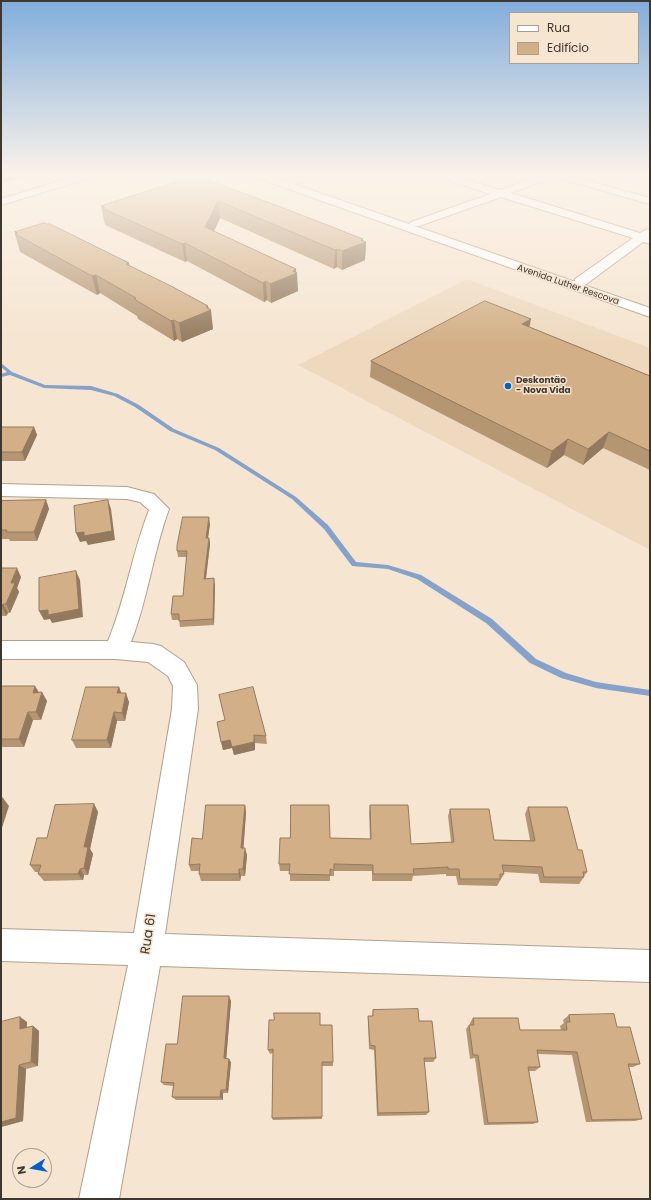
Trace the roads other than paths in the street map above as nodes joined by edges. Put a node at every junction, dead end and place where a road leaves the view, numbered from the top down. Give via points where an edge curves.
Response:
1 (419, 232) edge
2 (438, 232) edge
3 (633, 232) edge
4 (647, 236) edge
5 (580, 282) junction
6 (650, 306) edge
7 (650, 313) edge
8 (1, 490) edge
9 (1, 650) edge
10 (116, 650) junction
11 (1, 945) edge
12 (147, 949) junction
13 (650, 966) edge
14 (99, 1199) edge

1 - 7 street, Avenida Luther Rescova
2 - 5 street, Avenida Luther Rescova
3 - 4 street
4 - 5 street
5 - 6 street, Avenida Luther Rescova
8 - 10 street via 127,493 147,498 159,509 149,535 126,625
9 - 10 street
10 - 12 street, Rua 61 via 153,653 176,669 184,685 185,709
11 - 12 street
12 - 13 street
12 - 14 street, Rua 61

